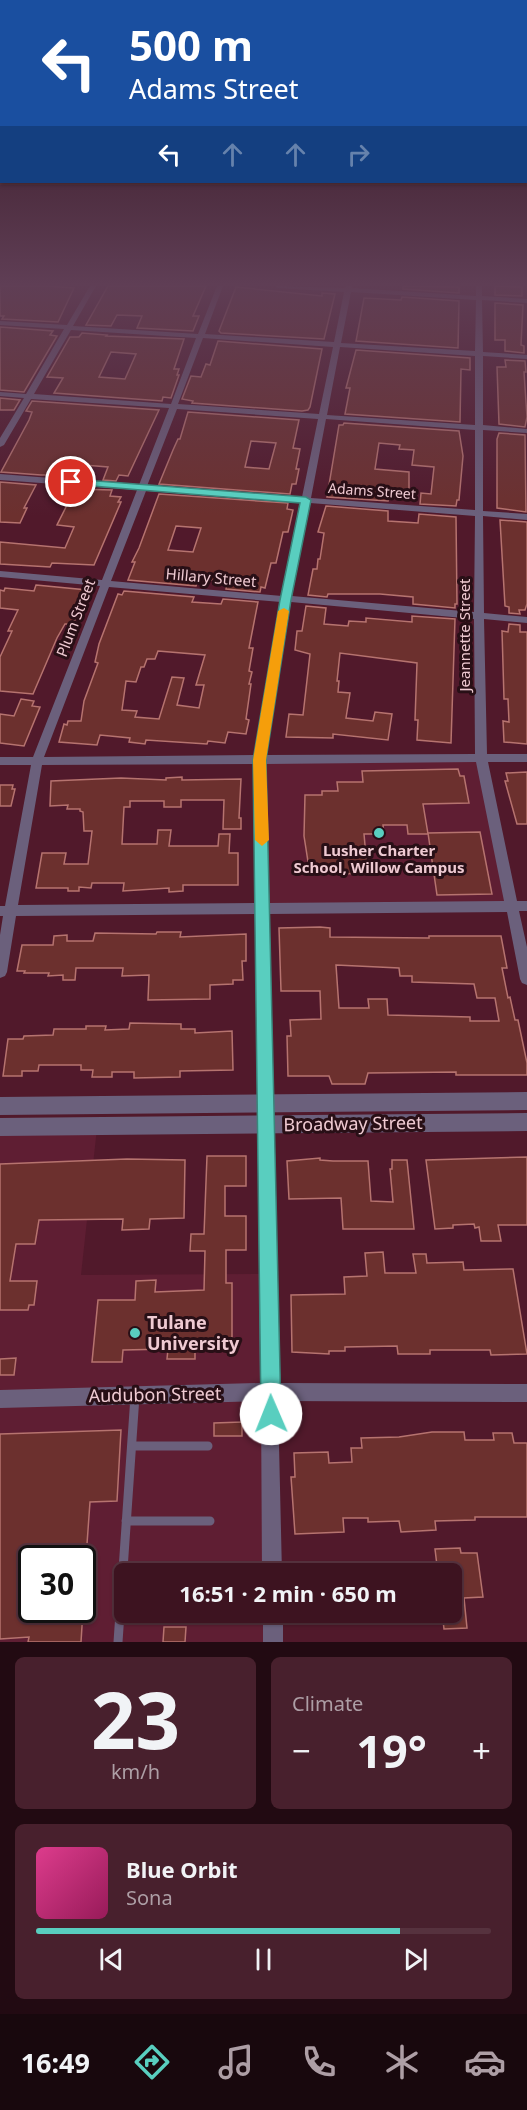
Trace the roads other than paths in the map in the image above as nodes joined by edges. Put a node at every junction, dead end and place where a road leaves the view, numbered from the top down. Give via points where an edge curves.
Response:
1 (48, 363) edge
2 (191, 363) edge
3 (334, 363) edge
4 (479, 363) edge
5 (0, 394) edge
6 (29, 396) junction
7 (174, 406) junction
8 (323, 416) junction
9 (479, 428) junction
10 (527, 431) edge
11 (0, 445) edge
12 (0, 477) edge
13 (142, 488) junction
14 (306, 500) junction
15 (479, 513) junction
16 (527, 517) edge
17 (0, 574) edge
18 (105, 583) junction
19 (286, 600) junction
20 (479, 616) junction
21 (527, 620) edge
22 (481, 758) junction
23 (527, 758) edge
24 (260, 760) junction
25 (0, 761) edge
26 (37, 761) junction
27 (513, 906) junction
28 (527, 906) edge
29 (263, 907) junction
30 (5, 911) edge
31 (0, 972) edge
32 (527, 979) edge
33 (527, 1101) edge
34 (264, 1104) junction
35 (0, 1106) edge
36 (527, 1122) edge
37 (264, 1125) junction
38 (0, 1127) edge
39 (271, 1392) junction
40 (527, 1393) edge
41 (135, 1395) junction
42 (0, 1399) edge
43 (132, 1446) junction
44 (208, 1446) dead end
45 (126, 1521) junction
46 (210, 1521) dead end
47 (272, 1563) edge
48 (273, 1623) edge
49 (117, 1642) edge
50 (273, 1642) edge

1 - 6 street
2 - 7 street, Plum Street
3 - 8 street
4 - 9 street, Jeannette Street
5 - 6 street
6 - 7 street
6 - 11 street
7 - 8 street
7 - 13 street, Plum Street
8 - 9 street
8 - 14 street
9 - 10 street
9 - 15 street, Jeannette Street
12 - 13 street, Adams Street
13 - 14 street, Adams Street
13 - 18 street, Plum Street
14 - 15 street, Adams Street
14 - 19 street
15 - 16 street, Adams Street
15 - 20 street, Jeannette Street
17 - 18 street, Hillary Street
18 - 19 street, Hillary Street
18 - 26 street, Plum Street
19 - 20 street, Hillary Street
19 - 24 street
20 - 21 street, Hillary Street
20 - 22 street, Jeannette Street
22 - 23 street
22 - 24 street
22 - 27 street, Jeannette Street
24 - 26 street
24 - 29 street
25 - 26 street
26 - 30 street, Plum Street
27 - 28 street
27 - 29 street
27 - 32 street, Jeannette Street
29 - 30 street
29 - 34 street
30 - 31 street, Plum Street
33 - 34 street, Broadway Street
34 - 35 street, Broadway Street
34 - 37 street
36 - 37 street, Broadway Street
37 - 38 street, Broadway Street
37 - 39 street
39 - 40 street, Audubon Street
39 - 41 street, Audubon Street
39 - 47 street
41 - 42 street, Audubon Street
41 - 43 lane
43 - 44 lane
43 - 45 lane
45 - 46 lane
45 - 49 lane
48 - 50 street

